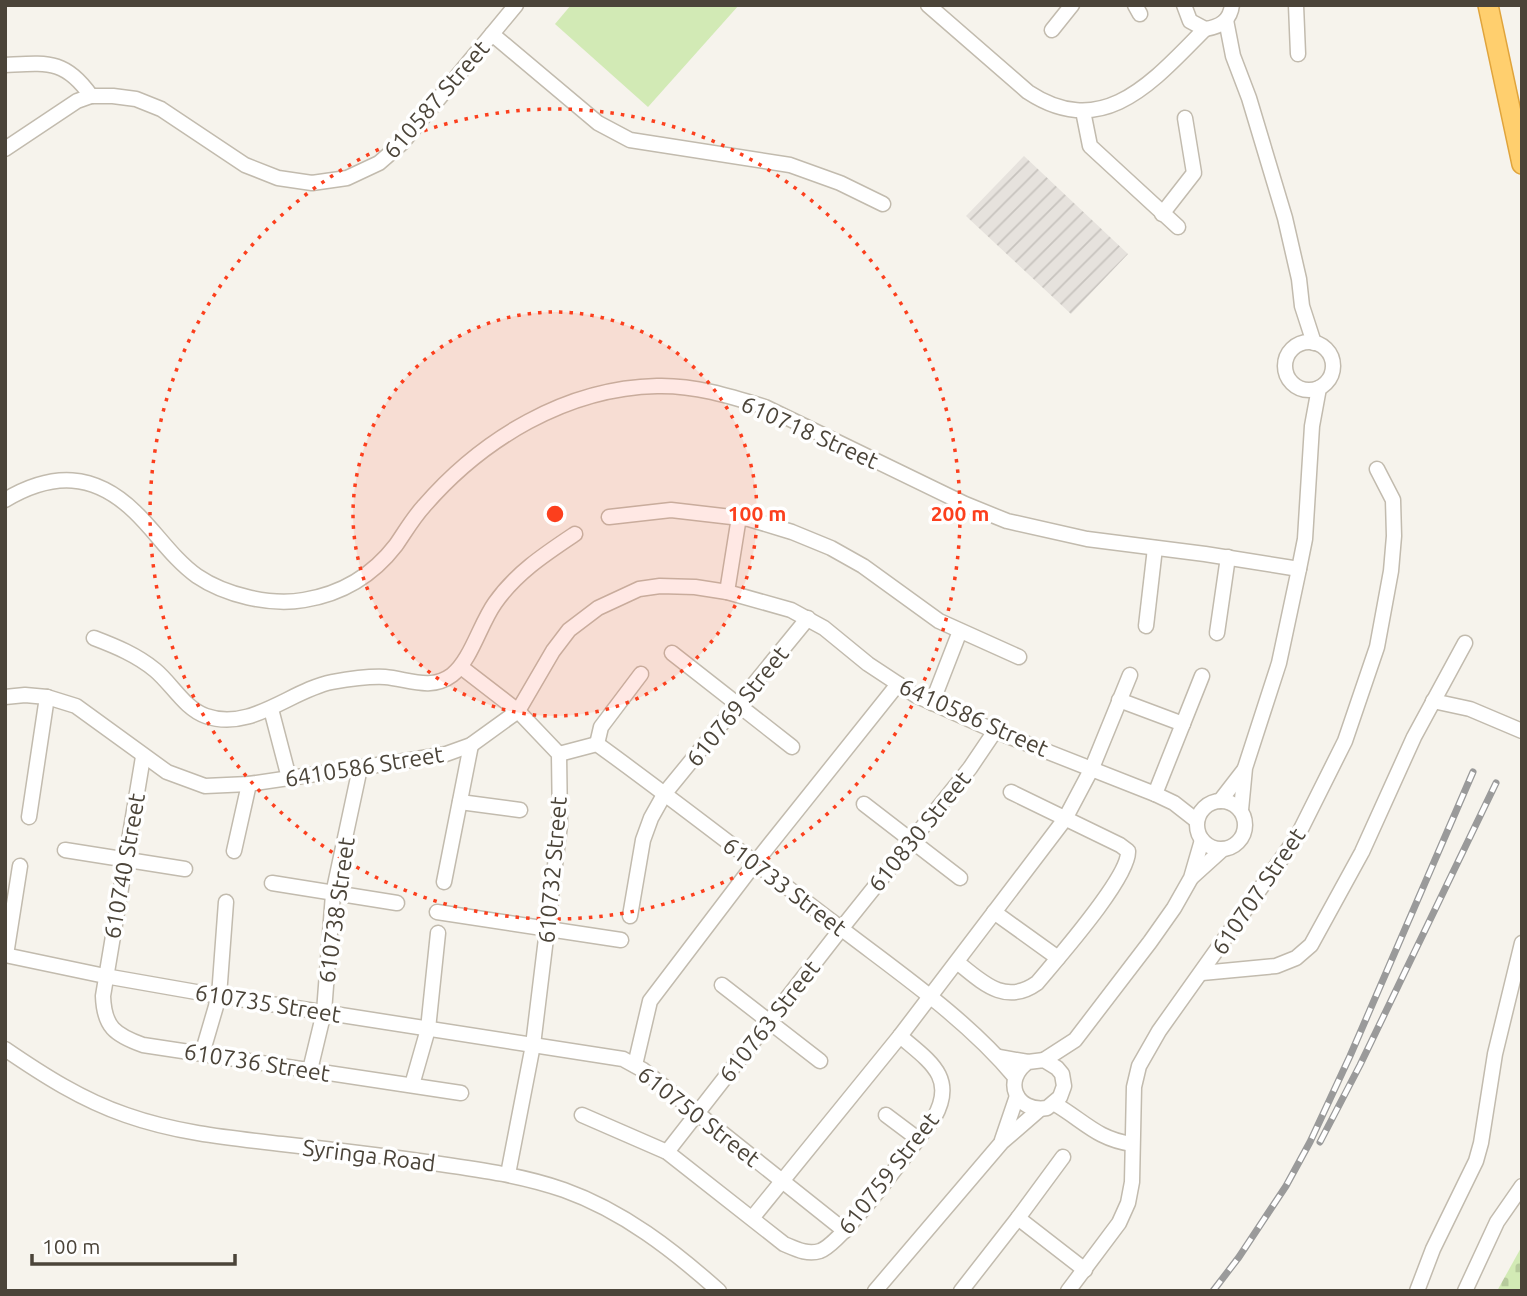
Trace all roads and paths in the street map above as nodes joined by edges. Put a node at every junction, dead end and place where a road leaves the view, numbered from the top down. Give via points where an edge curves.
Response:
1 (516, 5) edge
2 (1072, 5) edge
3 (1184, 5) edge
4 (1232, 5) edge
5 (1296, 5) edge
6 (1488, 5) edge
7 (928, 6) edge
8 (1226, 20) junction
9 (1190, 21) junction
10 (1209, 29) junction
11 (1052, 30) dead end
12 (492, 34) junction
13 (1182, 52) junction
14 (1298, 54) dead end
15 (1233, 56) junction
16 (5, 65) edge
17 (91, 96) junction
18 (1083, 111) junction
19 (1185, 118) dead end
20 (5, 149) edge
21 (1522, 164) edge
22 (883, 204) dead end
23 (1162, 214) junction
24 (1178, 227) dead end
25 (1302, 306) junction
26 (1314, 343) junction
27 (1299, 344) junction
28 (1299, 388) junction
29 (1319, 388) junction
30 (1312, 426) junction
31 (1377, 469) dead end
32 (5, 500) edge
33 (609, 517) dead end
34 (739, 517) junction
35 (575, 534) dead end
36 (1155, 548) junction
37 (1228, 557) junction
38 (1299, 569) junction
39 (727, 592) junction
40 (808, 618) junction
41 (1146, 626) dead end
42 (961, 631) junction
43 (1217, 633) dead end
44 (94, 638) dead end
45 (1465, 643) dead end
46 (672, 653) dead end
47 (1019, 657) dead end
48 (461, 667) junction
49 (640, 674) dead end
50 (1130, 675) dead end
51 (1202, 676) dead end
52 (898, 684) junction
53 (5, 697) edge
54 (47, 697) junction
55 (1119, 700) junction
56 (1433, 701) junction
57 (932, 703) junction
58 (738, 704) junction
59 (271, 709) junction
60 (518, 711) junction
61 (1183, 724) junction
62 (995, 731) junction
63 (1522, 731) edge
64 (597, 744) junction
65 (471, 745) junction
66 (792, 747) dead end
67 (559, 754) junction
68 (143, 757) junction
69 (359, 768) junction
70 (1092, 768) junction
71 (1245, 768) junction
72 (289, 778) junction
73 (249, 784) junction
74 (1011, 792) dead end
75 (665, 793) junction
76 (1155, 794) junction
77 (1220, 801) junction
78 (460, 802) junction
79 (1174, 803) junction
80 (864, 804) dead end
81 (1205, 807) junction
82 (520, 810) dead end
83 (1241, 810) junction
84 (29, 817) dead end
85 (1065, 819) junction
86 (1197, 821) junction
87 (1202, 840) junction
88 (911, 842) junction
89 (1223, 849) junction
90 (65, 850) dead end
91 (234, 851) dead end
92 (126, 860) junction
93 (755, 863) junction
94 (20, 866) dead end
95 (185, 869) dead end
96 (960, 878) dead end
97 (1191, 878) junction
98 (444, 882) dead end
99 (271, 883) dead end
100 (333, 894) junction
101 (226, 902) dead end
102 (397, 903) dead end
103 (437, 912) dead end
104 (995, 912) junction
105 (630, 916) dead end
106 (841, 929) junction
107 (547, 930) junction
108 (438, 933) dead end
109 (621, 940) dead end
110 (1522, 943) edge
111 (5, 955) edge
112 (1058, 958) junction
113 (957, 962) junction
114 (1202, 973) junction
115 (105, 976) junction
116 (722, 985) dead end
117 (219, 996) junction
118 (930, 997) junction
119 (324, 1012) junction
120 (769, 1020) junction
121 (428, 1029) junction
122 (900, 1035) junction
123 (1074, 1040) junction
124 (533, 1045) junction
125 (5, 1049) edge
126 (202, 1054) junction
127 (999, 1057) junction
128 (1044, 1060) junction
129 (820, 1061) dead end
130 (1028, 1062) junction
131 (635, 1065) junction
132 (310, 1070) junction
133 (1015, 1077) junction
134 (1063, 1080) junction
135 (412, 1086) junction
136 (461, 1093) dead end
137 (1017, 1096) junction
138 (1055, 1104) junction
139 (1039, 1110) junction
140 (697, 1113) junction
141 (582, 1115) dead end
142 (886, 1115) dead end
143 (1077, 1116) junction
144 (918, 1139) junction
145 (1002, 1142) junction
146 (1132, 1144) junction
147 (667, 1152) junction
148 (1063, 1157) dead end
149 (508, 1174) junction
150 (782, 1180) junction
151 (1522, 1186) edge
152 (753, 1217) junction
153 (1018, 1219) junction
154 (845, 1231) junction
155 (1085, 1270) junction
156 (719, 1291) edge
157 (875, 1291) edge
158 (961, 1291) edge
159 (1068, 1291) edge
160 (1417, 1291) edge
161 (1465, 1291) edge

1 - 12 street, 610587 Street
2 - 11 street
3 - 9 street
4 - 8 street
5 - 14 street
6 - 21 highway
7 - 18 street via 1028,92 1045,103
8 - 10 street
8 - 15 street
9 - 10 street
9 - 13 street
10 - 13 street
10 - 15 street
12 - 17 street, 610587 Street via 402,143 379,163 347,178 312,183 278,178 246,166 161,108 136,99
12 - 22 street via 615,134 790,165
13 - 18 street via 1130,98 1107,108
15 - 25 street via 1270,166
16 - 17 street via 55,64 75,75
17 - 20 street, 610587 Street via 55,113
18 - 23 street via 1090,146
19 - 23 street via 1194,173
23 - 24 street
25 - 26 street
25 - 27 street
26 - 27 street
26 - 29 street via 1327,350 1333,364 1330,378
27 - 28 street via 1285,362 1287,378
28 - 29 street
28 - 30 street
29 - 30 street
30 - 38 street
31 - 114 street, 610707 Street via 1393,500 1394,536 1388,595 1364,690 1345,741 1297,837
32 - 36 street, 610718 Street via 41,482 92,484 128,506 197,576 238,594 275,602 301,601 349,586 369,573 447,480 529,420 600,394 657,386 695,389 765,407 1007,521
33 - 34 street via 671,510
34 - 39 street
34 - 42 street via 831,548
35 - 48 street via 513,581 481,625
36 - 37 street, 610718 Street
36 - 41 street
37 - 38 street, 610718 Street
37 - 43 street
38 - 71 street via 1279,663
39 - 40 street, 6410586 Street
39 - 60 street, 6410586 Street via 660,586 639,589 598,608 569,630
40 - 52 street, 6410586 Street
40 - 58 street, 610769 Street
42 - 47 street
42 - 57 street
44 - 59 street via 154,668 207,717 234,718
45 - 56 street
46 - 58 street
48 - 59 street via 449,678 428,684 383,677 329,682
48 - 60 street
49 - 64 street via 601,727
50 - 55 street
51 - 61 street
52 - 57 street, 6410586 Street
52 - 93 street
53 - 54 street, 6410586 Street
54 - 68 street, 6410586 Street via 76,706
54 - 84 street
55 - 61 street
55 - 70 street
56 - 63 street via 1470,709
56 - 114 street via 1362,852 1311,945 1276,966
57 - 62 street, 6410586 Street
58 - 66 street
58 - 75 street, 610769 Street
59 - 72 street
60 - 65 street, 6410586 Street
60 - 67 street
61 - 76 street
62 - 70 street, 6410586 Street
62 - 88 street, 610830 Street
64 - 67 street
64 - 75 street, 610733 Street
65 - 69 street, 6410586 Street via 446,754
65 - 78 street
67 - 107 street, 610732 Street via 560,825
68 - 73 street, 6410586 Street via 205,786
68 - 92 street, 610740 Street
69 - 72 street, 6410586 Street
69 - 100 street, 610738 Street
70 - 76 street, 6410586 Street
70 - 85 street
71 - 77 street
71 - 83 street
72 - 73 street, 6410586 Street
73 - 91 street
74 - 85 street
75 - 93 street, 610733 Street
75 - 105 street, 610769 Street via 643,840
76 - 79 street, 6410586 Street
77 - 81 street
77 - 83 street
78 - 82 street
78 - 98 street
79 - 81 street
79 - 86 street
80 - 88 street
81 - 86 street
83 - 89 street via 1242,838
85 - 104 street
85 - 112 street via 1120,845 1129,855 1111,890
86 - 87 street
87 - 89 street
87 - 97 street
88 - 96 street
88 - 106 street, 610830 Street
89 - 97 street
90 - 92 street
92 - 95 street
92 - 115 street, 610740 Street
93 - 106 street, 610733 Street
93 - 131 street via 650,1001
94 - 111 street
97 - 123 street via 1150,942
99 - 100 street
100 - 102 street
100 - 119 street, 610738 Street
101 - 117 street
103 - 107 street
104 - 112 street
104 - 113 street
106 - 118 street, 610733 Street
106 - 120 street, 610763 Street
107 - 109 street
107 - 124 street, 610732 Street
108 - 121 street
110 - 160 street via 1495,1054 1476,1161
111 - 115 street, 610735 Street
112 - 113 street via 1037,983 1020,992 988,986
113 - 118 street
114 - 146 street, 610707 Street via 1139,1066
115 - 117 street, 610735 Street
115 - 126 street, 610736 Street via 104,1015 114,1031 144,1045
116 - 120 street
117 - 119 street, 610735 Street
117 - 126 street
118 - 122 street
118 - 127 street, 610733 Street
119 - 121 street, 610735 Street
119 - 132 street, 610738 Street
120 - 129 street
120 - 140 street, 610763 Street
121 - 124 street, 610735 Street
121 - 135 street
122 - 144 street, 610759 Street via 933,1065 942,1081 942,1105
122 - 150 street
123 - 128 street
123 - 134 street
124 - 131 street, 610750 Street
124 - 149 street, 610732 Street
125 - 149 street, Syringa Road via 95,1104 167,1128
126 - 132 street, 610736 Street
127 - 130 street
127 - 133 street, 610733 Street
128 - 130 street
128 - 134 street
130 - 133 street
131 - 140 street, 610750 Street
132 - 135 street, 610736 Street
133 - 137 street
134 - 138 street
134 - 143 street
135 - 136 street, 610736 Street
137 - 139 street
137 - 145 street
138 - 139 street
138 - 143 street
139 - 145 street
140 - 147 street, 610763 Street
140 - 150 street, 610750 Street
141 - 147 street, 610759 Street
142 - 144 street
143 - 146 street via 1101,1136
144 - 154 street, 610759 Street
145 - 157 street
146 - 155 street, 610707 Street via 1128,1203
147 - 152 street, 610759 Street
148 - 153 street
149 - 156 street, Syringa Road via 566,1191 632,1223
150 - 152 street
150 - 154 street, 610750 Street
151 - 161 street via 1497,1222
152 - 154 street, 610759 Street via 798,1251 826,1248
153 - 155 street
153 - 158 street
155 - 159 street, 610707 Street

